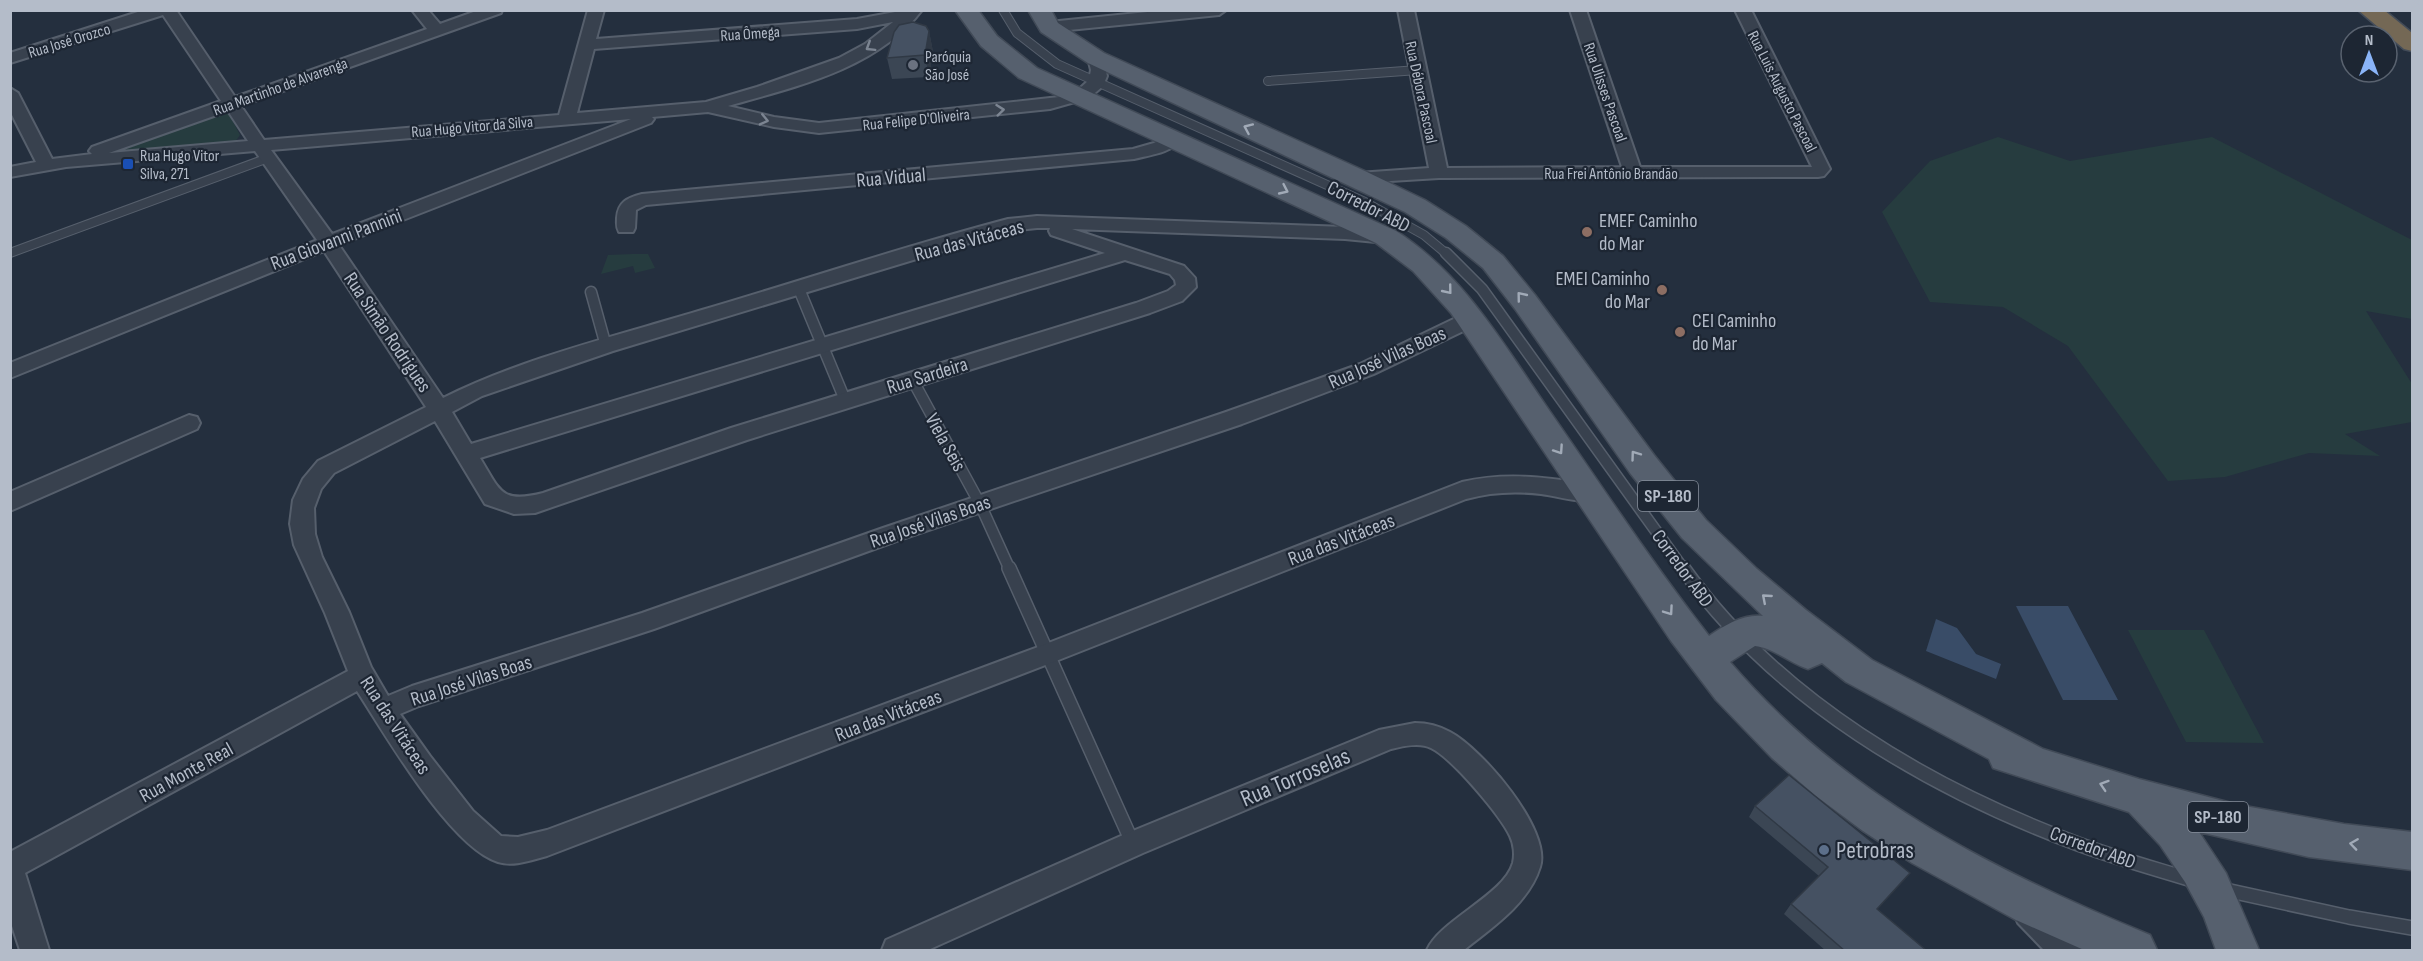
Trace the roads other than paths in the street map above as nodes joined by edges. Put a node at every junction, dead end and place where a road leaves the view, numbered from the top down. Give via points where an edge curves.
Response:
1 (162, 10) edge
2 (168, 10) edge
3 (419, 10) edge
4 (495, 10) edge
5 (596, 10) edge
6 (966, 10) edge
7 (1003, 10) edge
8 (1219, 10) edge
9 (1406, 10) edge
10 (1578, 10) edge
11 (1743, 10) edge
12 (2369, 10) edge
13 (915, 12) edge
14 (1044, 19) edge
15 (436, 30) junction
16 (2412, 44) edge
17 (587, 45) junction
18 (10, 58) edge
19 (1418, 70) junction
20 (1090, 79) junction
21 (1268, 81) dead end
22 (10, 93) edge
23 (232, 104) junction
24 (707, 107) junction
25 (663, 112) junction
26 (567, 118) junction
27 (1173, 139) junction
28 (264, 152) junction
29 (66, 162) junction
30 (46, 165) junction
31 (10, 172) edge
32 (1818, 172) joint
33 (1439, 173) junction
34 (1633, 173) junction
35 (1402, 187) junction
36 (1037, 222) junction
37 (626, 228) dead end
38 (1386, 237) junction
39 (328, 242) junction
40 (10, 253) edge
41 (1126, 253) junction
42 (799, 289) junction
43 (591, 292) dead end
44 (1471, 319) junction
45 (821, 345) junction
46 (606, 346) junction
47 (10, 371) edge
48 (912, 379) junction
49 (845, 400) junction
50 (439, 409) junction
51 (189, 423) dead end
52 (465, 454) junction
53 (1588, 493) junction
54 (10, 502) edge
55 (980, 504) junction
56 (504, 505) joint
57 (1736, 636) junction
58 (1047, 654) junction
59 (1706, 661) junction
60 (362, 676) junction
61 (383, 710) junction
62 (2029, 761) junction
63 (2141, 797) junction
64 (1133, 844) junction
65 (2412, 851) edge
66 (10, 868) edge
67 (2213, 887) junction
68 (2021, 901) junction
69 (2412, 928) edge
70 (34, 951) edge
71 (896, 951) edge
72 (1442, 951) edge
73 (2069, 951) edge
74 (2135, 951) edge
75 (2237, 951) edge

1 - 18 street, Rua José Orozco
2 - 23 street, Rua Simão Rodrigues
3 - 15 street
4 - 15 street, Rua Martinho de Alvarenga
5 - 17 street
6 - 20 main road via 989,41 1016,65
7 - 20 lane, Corredor ABD via 1017,33 1037,51
8 - 14 street
9 - 19 street, Rua Débora Pascoal
10 - 34 street, Rua Ulisses Pascoal
11 - 32 street, Rua Luis Augusto Pascoal via 1820,164
12 - 16 highway
13 - 17 street, Rua Ômega via 857,24
13 -> 24 street, Rua Hugo Vitor da Silva via 876,44 843,64
14 - 20 main road
15 - 23 street, Rua Martinho de Alvarenga
17 - 26 street
19 - 21 lane
19 - 33 street, Rua Débora Pascoal
24 -> 20 street, Rua Felipe D'Oliveira via 819,128 1030,106
20 - 27 main road
35 -> 20 main road, SP-180 via 1358,178
20 - 57 lane, Corredor ABD via 1365,202 1424,235 1450,256 1482,289 1709,605
22 - 30 street
23 - 28 street, Rua Simão Rodrigues
23 - 29 street, Rua Martinho de Alvarenga
24 - 25 street, Rua Hugo Vitor da Silva
25 - 26 street, Rua Hugo Vitor da Silva
25 - 39 street, Rua Giovanni Pannini
26 - 28 street, Rua Hugo Vitor da Silva
27 - 37 street, Rua Vidual via 1134,154 642,200 627,207
27 -> 38 main road
28 - 29 street, Rua Hugo Vitor da Silva
28 - 39 street, Rua Simão Rodrigues
28 - 40 lane
29 - 30 street, Rua Hugo Vitor da Silva
30 - 31 street, Rua Hugo Vitor da Silva
32 - 34 street, Rua Frei Antônio Brandão
33 - 34 street, Rua Frei Antônio Brandão
33 - 35 street, Rua Frei Antônio Brandão
62 -> 35 main road, SP-180 via 1859,671 1792,621 1745,579 1694,529 1642,464 1493,262
36 - 38 street, Rua das Vitáceas
36 - 41 street, Rua Sardeira
36 - 42 street, Rua das Vitáceas via 1008,225
38 -> 44 main road via 1437,275
39 - 47 street, Rua Giovanni Pannini
39 - 50 street, Rua Simão Rodrigues
41 - 45 street
41 - 48 street, Rua Sardeira via 1177,270 1185,278 1186,287 1175,296 1143,308
42 - 45 lane
42 - 46 street, Rua das Vitáceas
43 - 46 lane
44 -> 53 main road
44 - 55 street, Rua José Vilas Boas via 1367,369 1213,426
45 - 49 lane
45 - 52 street
46 - 50 street, Rua das Vitáceas via 475,391
48 - 49 street, Rua Sardeira
48 - 55 lane, Viela Seis
49 - 56 street, Rua Sardeira via 550,500
50 - 52 street, Rua Simão Rodrigues
50 - 60 street, Rua das Vitáceas via 326,467 314,479 305,504 302,531
51 - 54 street
52 - 56 street, Rua Simão Rodrigues via 493,498
53 - 58 street, Rua das Vitáceas via 1511,482 1462,490
53 -> 59 main road
55 - 58 lane, Viela Seis
55 - 61 street, Rua José Vilas Boas
57 - 59 main road
57 - 62 main road via 1760,629 1774,633 1919,722 1977,748
57 - 67 lane, Corredor ABD via 1806,694 1897,757 1974,799 2061,838
58 - 61 street, Rua das Vitáceas via 648,806 514,851 489,844 472,829 417,763
58 - 64 lane, Viela Seis
59 - 68 main road via 1747,708 1805,763 1875,817 1945,861
60 - 61 street, Rua das Vitáceas
60 - 66 street, Rua Monte Real
63 -> 62 main road, SP-180
65 -> 63 main road, SP-180 via 2314,838
63 - 67 main road via 2165,819
64 - 71 street, Rua Torroselas
64 - 72 street, Rua Torroselas via 1388,738 1405,734 1439,738 1455,749 1514,818 1524,834 1529,854 1525,870 1501,900
66 - 70 street
67 - 69 lane, Corredor ABD
67 - 75 main road
68 - 73 street
68 - 74 main road

